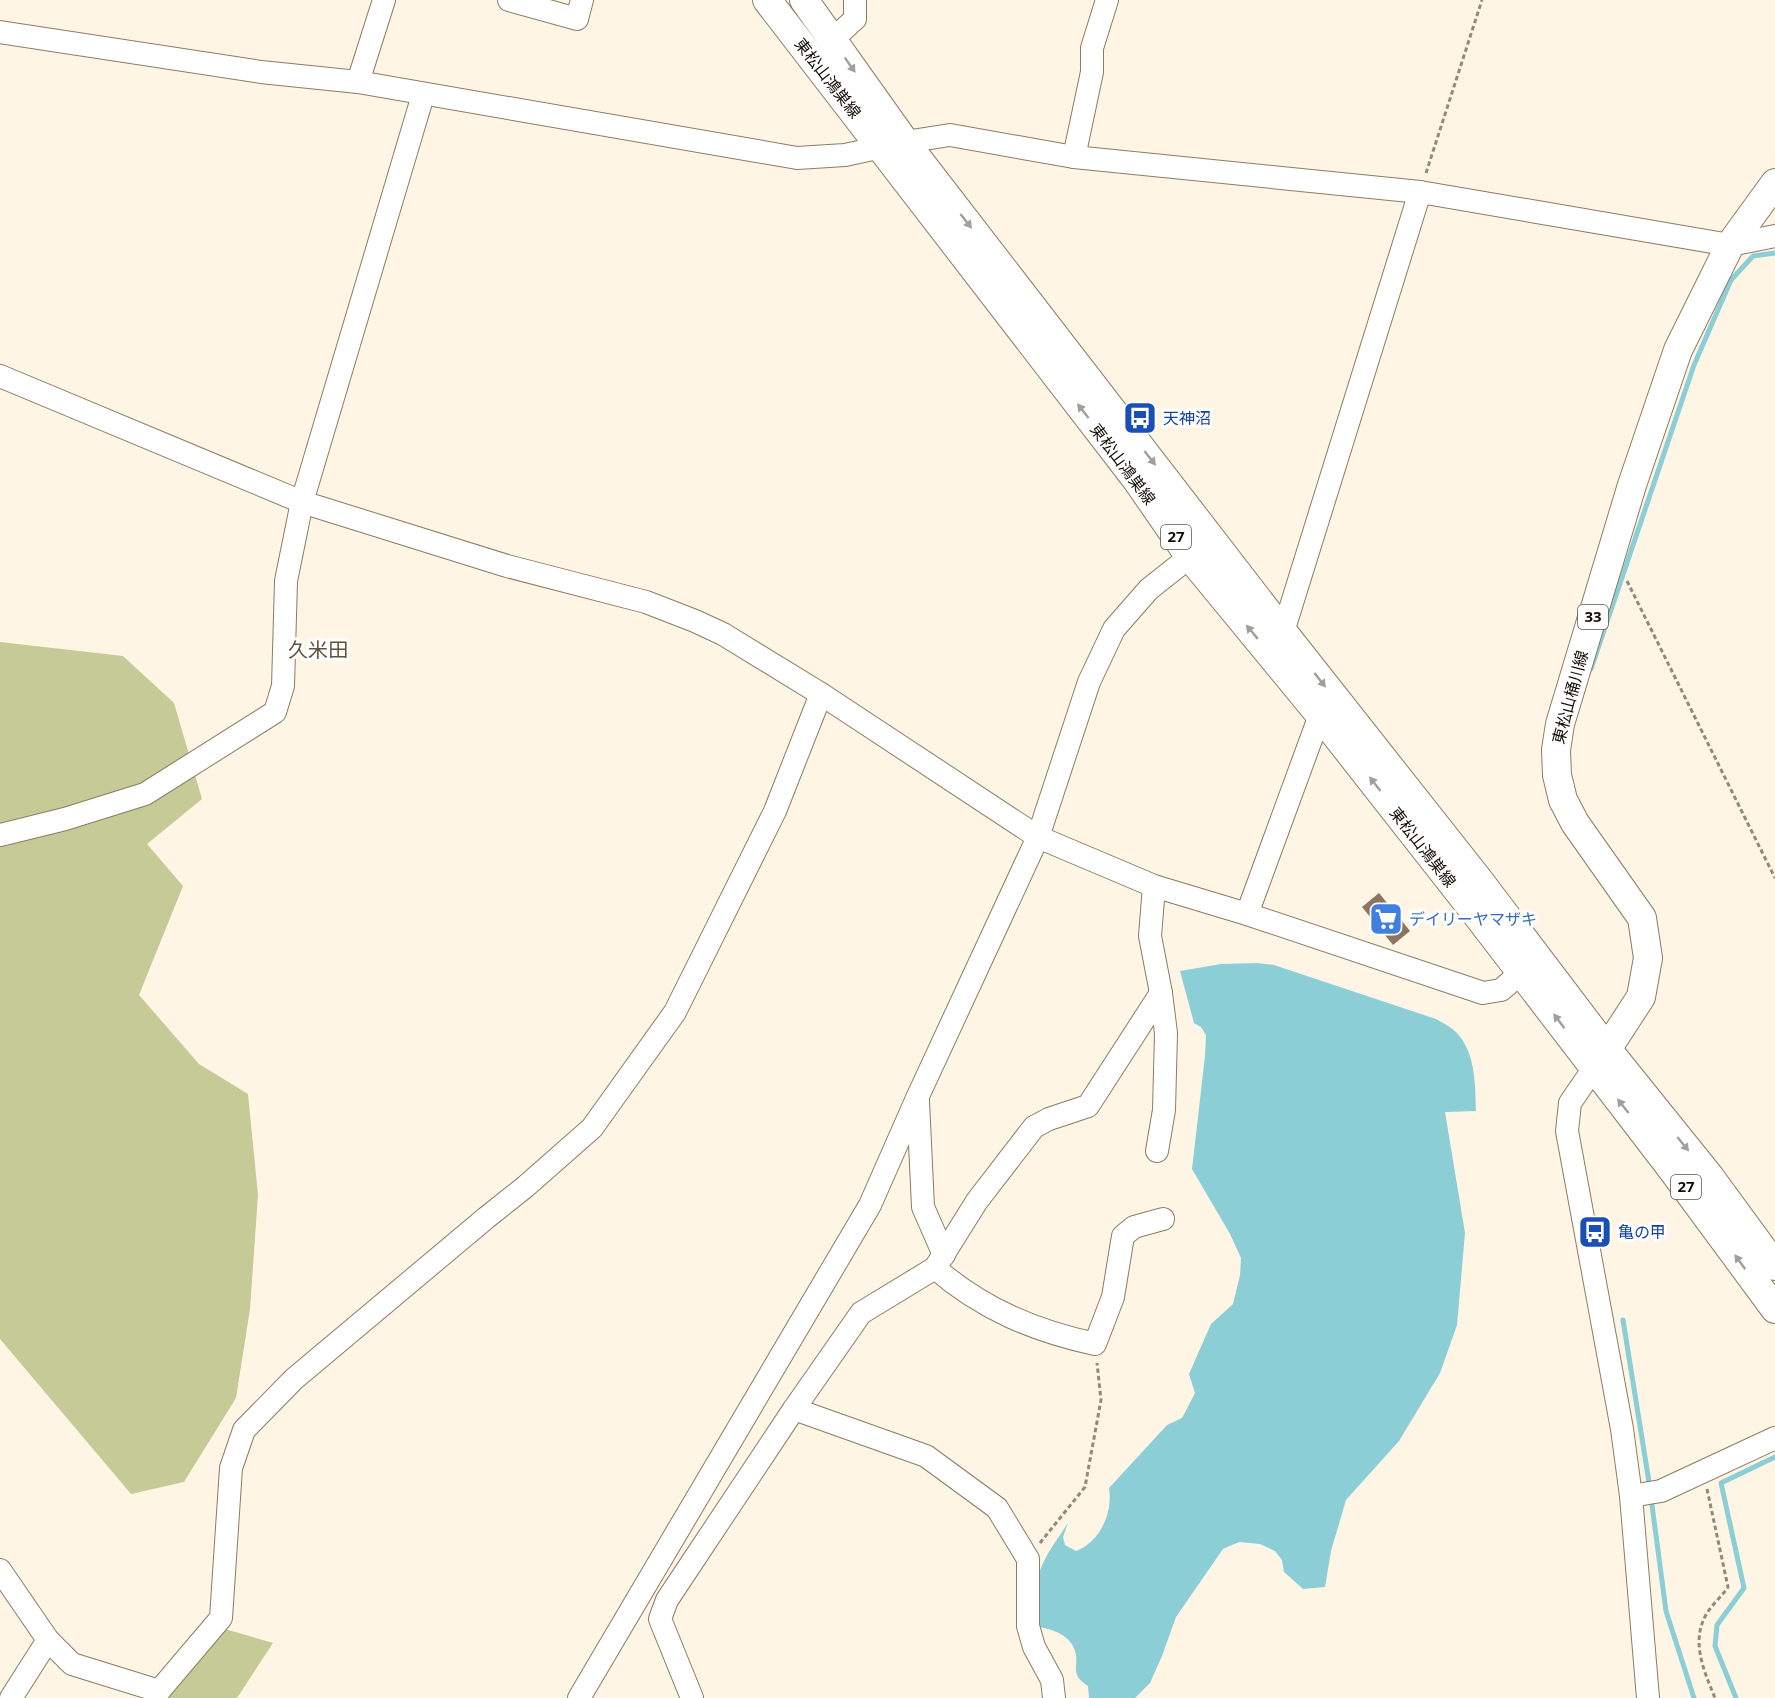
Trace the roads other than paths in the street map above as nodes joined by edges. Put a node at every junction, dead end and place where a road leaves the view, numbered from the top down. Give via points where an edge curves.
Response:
1 (384, 0) edge
2 (508, 0) edge
3 (582, 0) edge
4 (767, 0) edge
5 (804, 0) edge
6 (855, 0) edge
7 (1107, 0) edge
8 (0, 32) edge
9 (832, 40) junction
10 (358, 82) junction
11 (423, 95) junction
12 (893, 145) junction
13 (1074, 157) junction
14 (1775, 183) edge
15 (1420, 192) junction
16 (1775, 236) edge
17 (1730, 245) junction
18 (0, 375) edge
19 (302, 502) junction
20 (1212, 539) junction
21 (1190, 557) junction
22 (1283, 632) junction
23 (821, 694) junction
24 (1320, 715) junction
25 (0, 835) edge
26 (1038, 837) junction
27 (1154, 886) junction
28 (1247, 914) junction
29 (1521, 973) junction
30 (1161, 993) junction
31 (1601, 1058) junction
32 (918, 1096) junction
33 (1157, 1150) dead end
34 (1163, 1219) dead end
35 (940, 1262) junction
36 (1775, 1266) edge
37 (1775, 1309) edge
38 (794, 1409) junction
39 (1775, 1438) edge
40 (1631, 1496) junction
41 (0, 1570) edge
42 (48, 1640) junction
43 (157, 1694) edge
44 (11, 1698) edge
45 (579, 1698) edge
46 (692, 1698) edge
47 (1054, 1698) edge
48 (1648, 1698) edge

1 - 10 street
2 - 3 street via 577,20
4 - 12 main road, 東松山鴻巣線 / 27
5 - 9 main road, 東松山鴻巣線 / 27
6 - 9 street via 855,19
7 - 13 street via 1092,48 1092,72
8 - 10 street via 261,72
9 -> 12 main road, 東松山鴻巣線 / 27
10 - 11 street
11 - 12 street via 797,158 845,155
11 - 19 street
12 - 13 street via 950,135
12 -> 20 main road, 東松山鴻巣線 / 27
21 -> 12 main road, 東松山鴻巣線 / 27
13 - 15 street
14 - 17 main road, 東松山桶川線 / 33
15 - 17 street
15 - 22 street
16 - 17 street
17 - 31 main road, 東松山桶川線 / 33 via 1678,350 1632,485 1560,724 1556,750 1563,800 1642,918 1648,958 1641,997
18 - 19 street
19 - 23 street via 507,566 646,602 723,634
19 - 25 street via 286,581 283,686 275,712 145,794
20 - 21 street
20 - 22 main road, 東松山鴻巣線 / 27
24 -> 21 main road, 東松山鴻巣線 / 27
21 - 26 street via 1149,589 1114,628 1089,682
22 -> 31 main road, 東松山鴻巣線 / 27 via 1478,879
23 - 26 street
23 - 43 street via 775,811 675,1012 592,1128 294,1379 244,1430 231,1468 221,1618
24 - 28 street
29 -> 24 main road, 東松山鴻巣線 / 27
26 - 27 street
26 - 32 street
27 - 28 street
27 - 30 street via 1150,936
28 - 29 street via 1483,993 1501,990
31 -> 29 main road, 東松山鴻巣線 / 27
30 - 33 street via 1166,1034 1164,1110
30 - 35 street via 1088,1106 1034,1128 977,1201
31 -> 36 main road, 27 via 1710,1177
37 -> 31 main road, 27 via 1671,1168
31 - 40 street via 1570,1103 1567,1131
32 - 35 street via 923,1207
32 - 45 street via 870,1205
34 - 35 street via 1134,1227 1123,1236 1113,1297 1095,1344 996,1311 955,1286
35 - 38 street via 861,1313
38 - 46 street via 667,1600 660,1619
38 - 47 street via 926,1456 997,1508 1028,1558 1028,1626 1034,1647 1052,1680
39 - 40 street via 1661,1491
40 - 48 street
41 - 42 street
42 - 43 street via 72,1664
42 - 44 street

